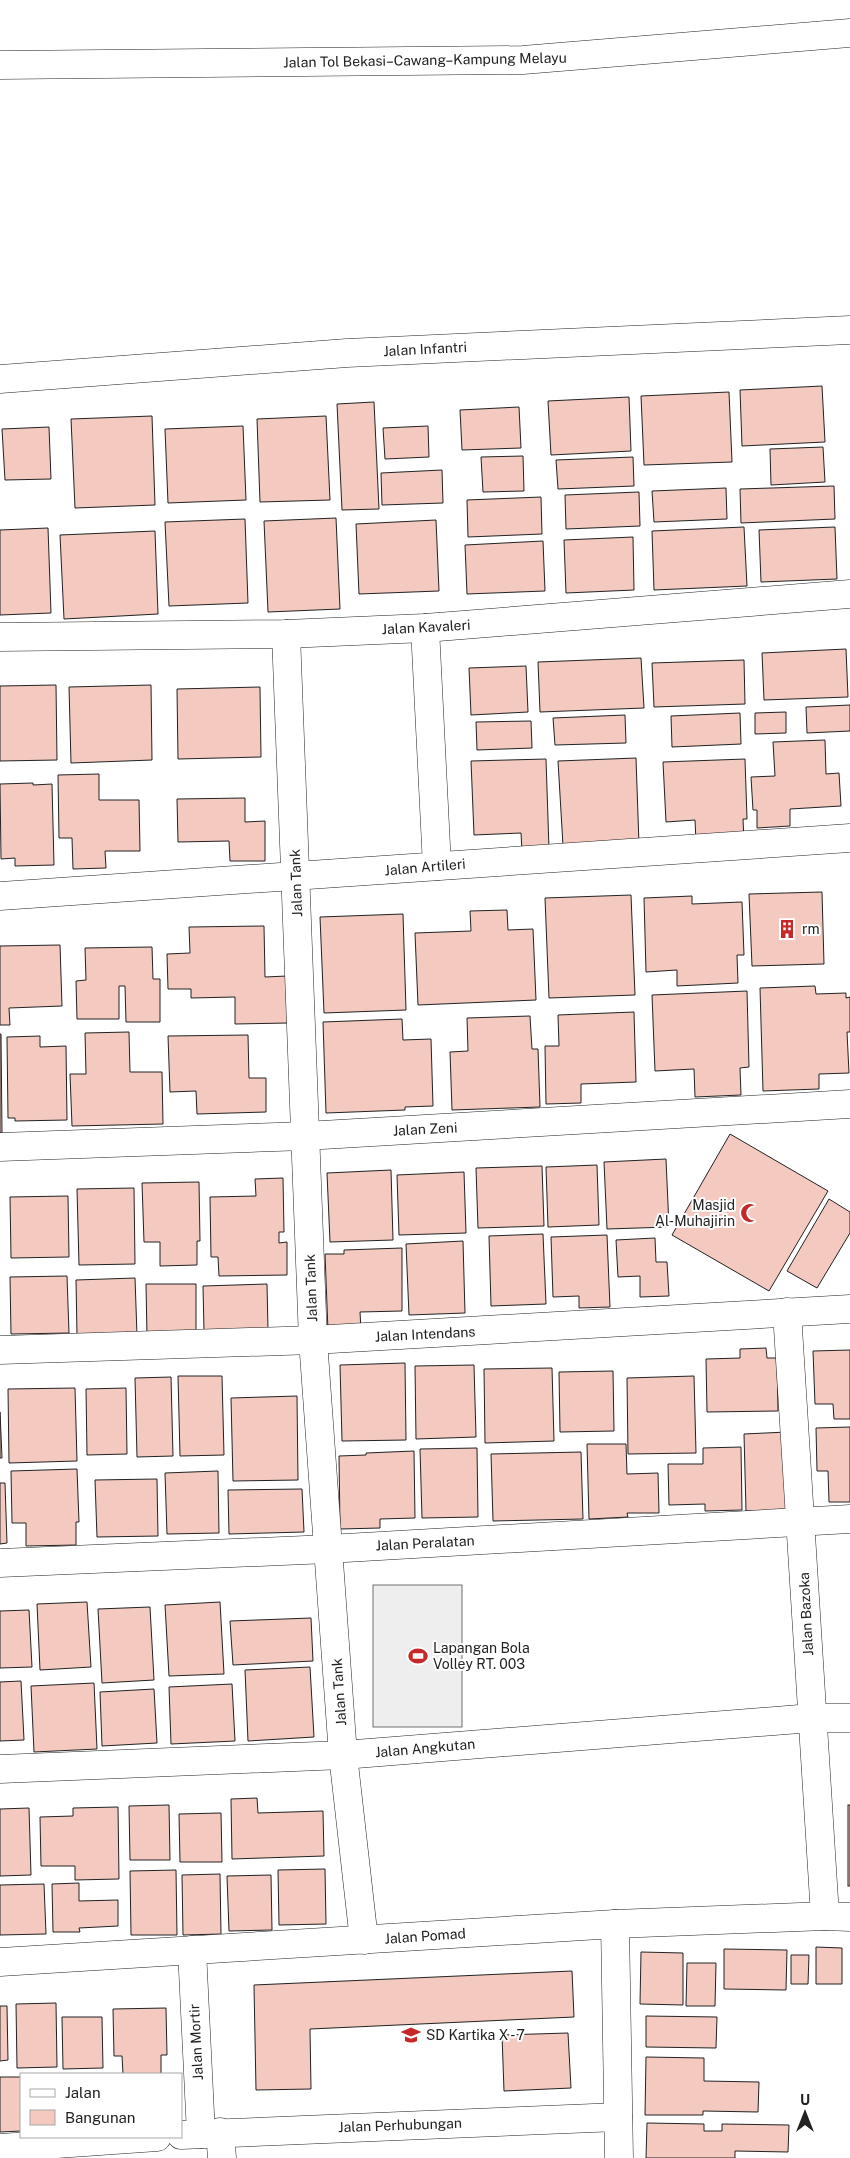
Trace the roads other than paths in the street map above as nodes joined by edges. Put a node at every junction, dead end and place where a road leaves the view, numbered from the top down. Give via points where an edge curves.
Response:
1 (850, 33) edge
2 (2, 66) edge
3 (850, 330) edge
4 (0, 379) edge
5 (850, 594) edge
6 (425, 628) junction
7 (286, 634) junction
8 (0, 637) edge
9 (850, 838) edge
10 (437, 866) junction
11 (295, 878) junction
12 (0, 896) edge
13 (850, 1104) edge
14 (305, 1136) junction
15 (0, 1147) edge
16 (850, 1309) edge
17 (787, 1312) junction
18 (312, 1340) junction
19 (0, 1350) edge
20 (850, 1519) edge
21 (802, 1522) junction
22 (328, 1549) junction
23 (0, 1563) edge
24 (812, 1718) junction
25 (850, 1718) edge
26 (343, 1755) junction
27 (0, 1770) edge
28 (838, 1916) edge
29 (616, 1924) junction
30 (364, 1940) junction
31 (192, 1950) junction
32 (0, 1962) edge
33 (618, 2116) junction
34 (143, 2138) edge
35 (206, 2140) edge
36 (0, 2148) edge
37 (619, 2158) edge

1 - 2 main road, Jalan Tol Bekasi–Cawang–Kampung Melayu via 523,60
3 - 4 main road, Jalan Infantri via 347,353
5 - 6 main road, Jalan Kavaleri
6 - 7 main road, Jalan Kavaleri
6 - 10 main road
7 - 8 main road, Jalan Kavaleri
7 - 11 main road, Jalan Tank
9 - 10 main road, Jalan Artileri
10 - 11 main road, Jalan Artileri
11 - 12 main road, Jalan Artileri
11 - 14 main road, Jalan Tank
13 - 14 main road, Jalan Zeni
14 - 15 main road, Jalan Zeni
14 - 18 main road, Jalan Tank
16 - 17 main road, Jalan Intendans
17 - 18 main road, Jalan Intendans
17 - 21 main road, Jalan Bazoka
18 - 19 main road, Jalan Intendans
18 - 22 main road, Jalan Tank
20 - 21 main road, Jalan Peralatan
21 - 22 main road, Jalan Peralatan
21 - 24 main road, Jalan Bazoka
22 - 23 main road, Jalan Peralatan
22 - 26 main road, Jalan Tank
24 - 25 main road, Jalan Angkutan
24 - 26 main road, Jalan Angkutan
24 - 28 main road, Jalan Bazoka
26 - 27 main road, Jalan Angkutan
26 - 30 main road, Jalan Tank
28 - 29 main road, Jalan Pomad
29 - 30 main road, Jalan Pomad
29 - 33 main road
30 - 31 main road, Jalan Pomad
31 - 32 main road, Jalan Pomad
31 - 35 main road, Jalan Mortir
33 - 35 main road, Jalan Perhubungan
33 - 37 main road
34 - 36 main road

